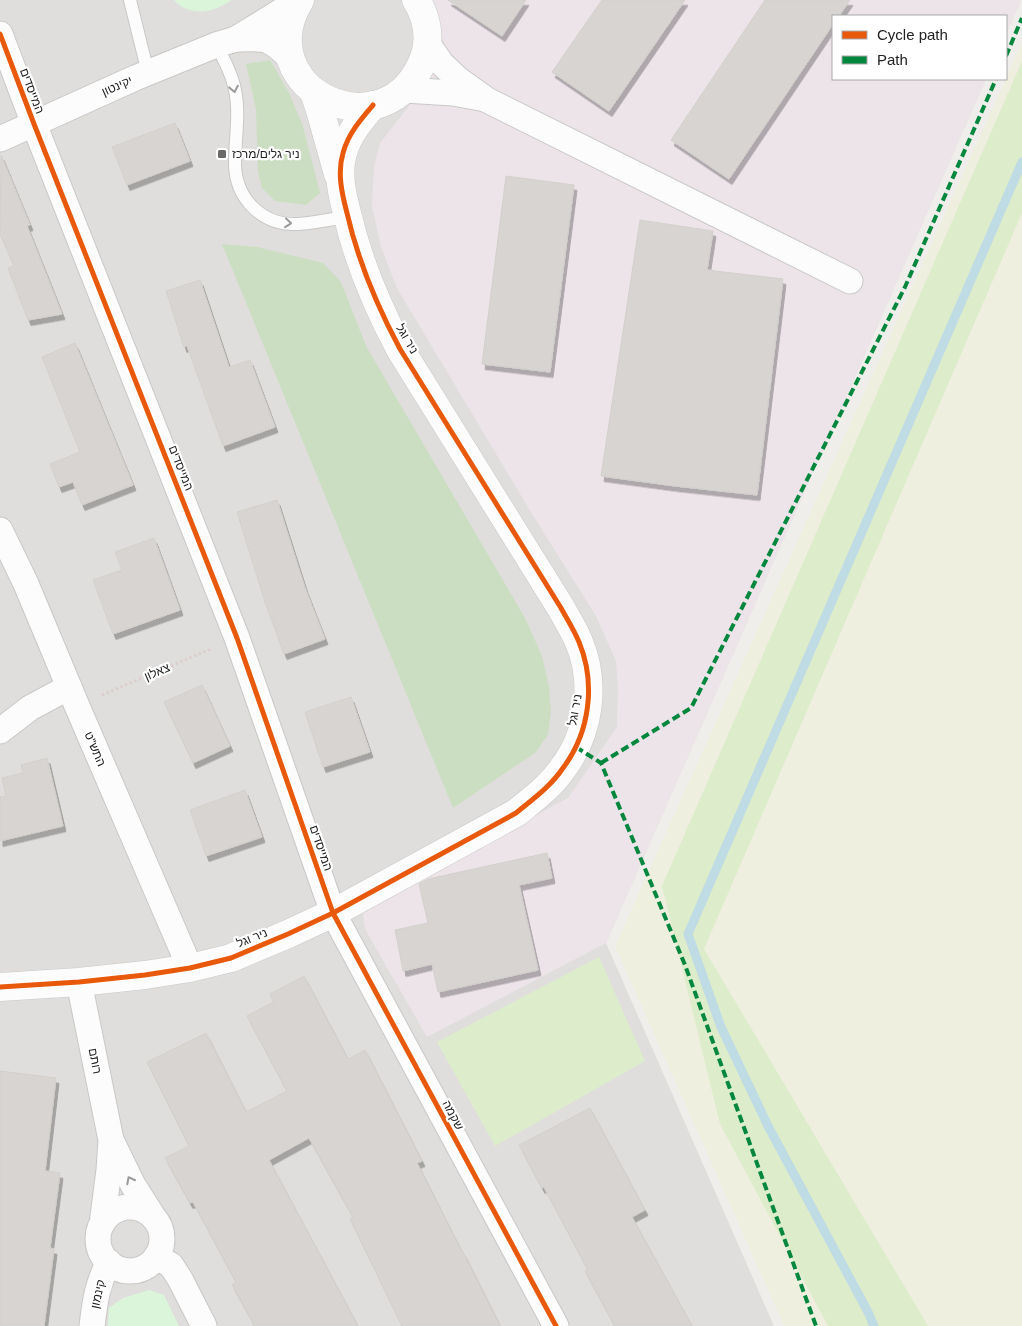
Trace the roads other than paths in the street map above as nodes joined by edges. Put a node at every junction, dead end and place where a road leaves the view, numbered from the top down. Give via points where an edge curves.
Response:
1 (130, 0) edge
2 (300, 0) edge
3 (416, 0) edge
4 (0, 34) edge
5 (226, 42) junction
6 (427, 43) junction
7 (290, 59) junction
8 (148, 73) junction
9 (404, 90) junction
10 (314, 92) junction
11 (487, 100) junction
12 (373, 105) junction
13 (34, 124) junction
14 (0, 139) edge
15 (341, 185) junction
16 (347, 217) junction
17 (850, 281) dead end
18 (0, 530) edge
19 (73, 696) junction
20 (0, 730) edge
21 (333, 913) junction
22 (190, 968) junction
23 (79, 982) junction
24 (0, 987) edge
25 (111, 1140) junction
26 (154, 1218) junction
27 (102, 1224) junction
28 (156, 1257) junction
29 (109, 1262) junction
30 (92, 1326) edge
31 (204, 1326) edge
32 (556, 1326) edge

1 - 8 lane
2 - 5 street, יקינטון
2 - 7 street via 292,13 287,36
3 - 6 street via 427,29
4 - 13 street, המייסדים
5 - 7 street, יקינטון via 262,38 277,44
5 - 8 street, יקינטון
5 -> 16 lane via 236,90 236,180 244,199 276,222 297,224
6 - 9 street via 418,72
6 - 11 street via 442,64
7 - 10 street via 301,80
8 - 13 street, יקינטון
9 - 11 street
9 - 12 street
10 - 12 street via 339,105
10 - 15 street, ניר וגל
11 - 17 street
12 - 15 street, ניר וגל via 360,120 343,152 339,171
13 - 14 street, יקינטון
13 - 21 street, המייסדים via 237,638
15 - 16 street, ניר וגל
16 - 21 street, ניר וגל via 381,314 400,349 579,641 589,692 585,723 576,747 563,769 542,792 516,813
18 - 19 street, התש"ט
19 - 20 street via 30,708
19 - 22 street, התש"ט
21 - 22 street, ניר וגל via 231,958
21 - 32 street, שקמה
22 - 23 street, ניר וגל
23 - 24 street, ניר וגל
23 - 25 street, רותם
26 -> 25 street, רותם
25 - 27 street, רותם
26 - 27 street via 137,1207 126,1207 116,1210
26 - 28 street via 162,1237
27 - 29 street via 98,1245
28 - 29 street via 139,1269 118,1268
28 - 31 street via 172,1265
29 - 30 street, קינמון via 100,1279

